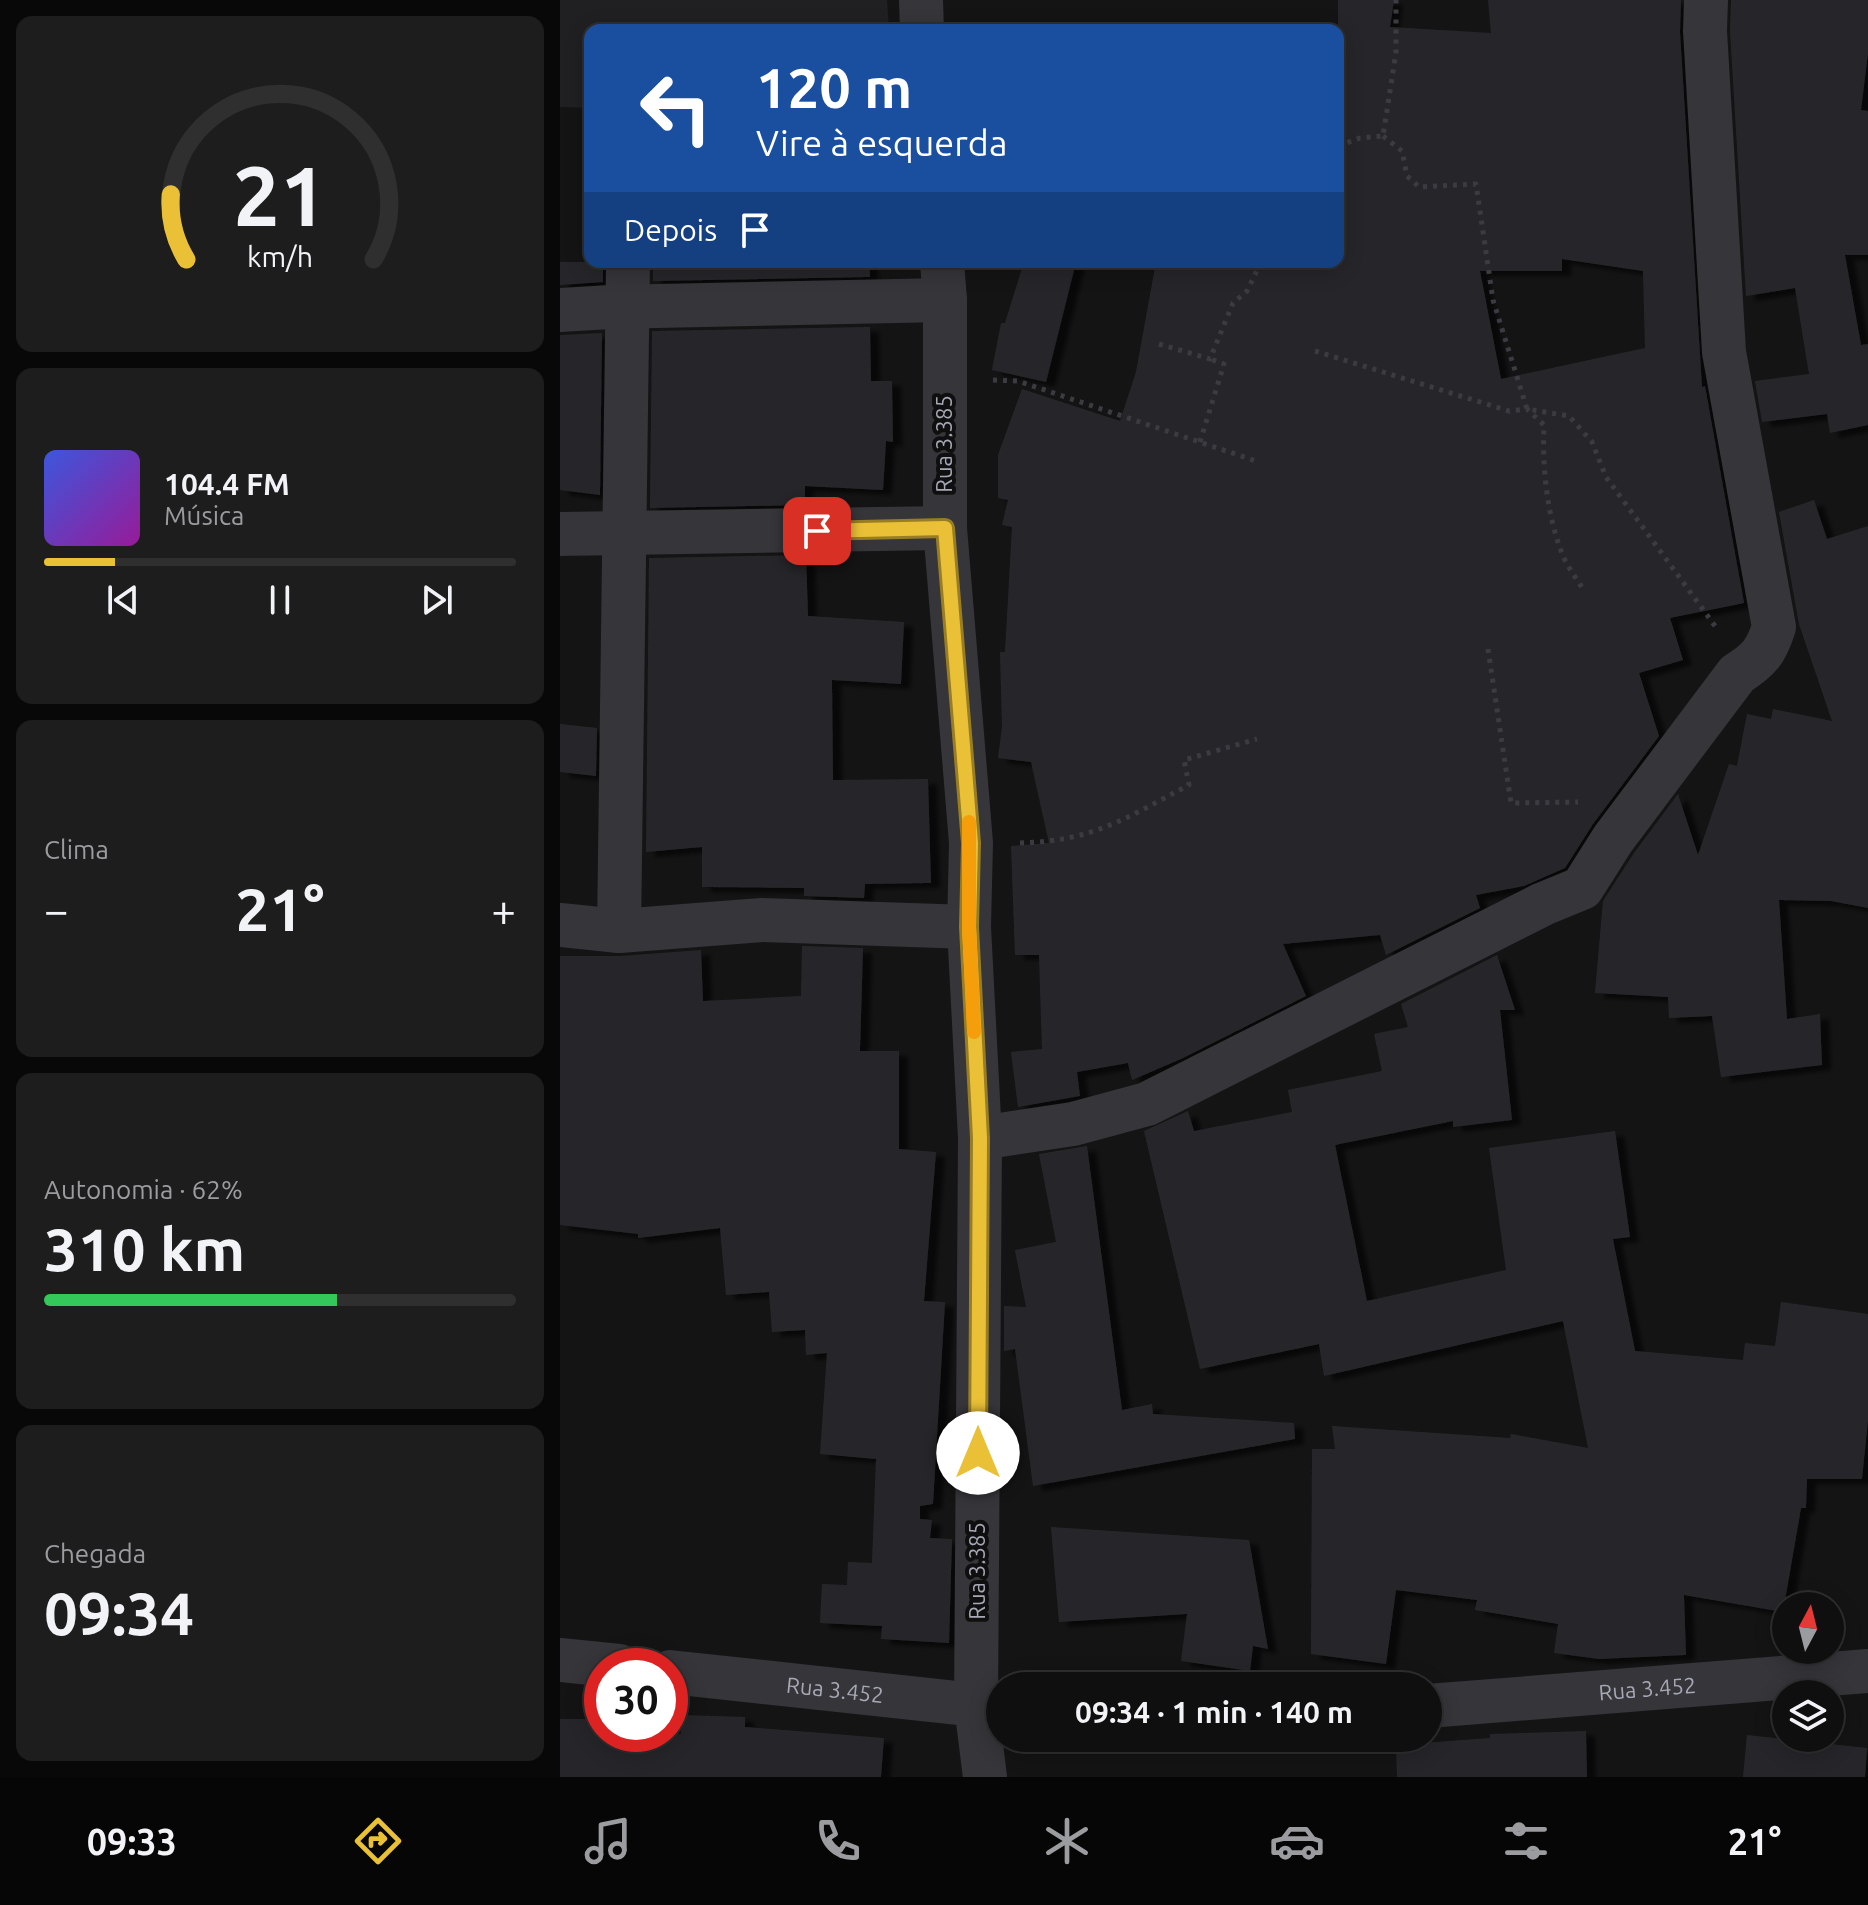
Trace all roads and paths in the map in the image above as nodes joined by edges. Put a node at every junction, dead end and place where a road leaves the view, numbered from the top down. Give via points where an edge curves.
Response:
1 (921, 0) edge
2 (1396, 0) edge
3 (1706, 0) edge
4 (922, 24) edge
5 (1383, 136) junction
6 (1344, 144) edge
7 (628, 268) edge
8 (1258, 268) edge
9 (944, 281) edge
10 (628, 306) junction
11 (560, 310) edge
12 (1159, 344) dead end
13 (1315, 351) dead end
14 (1210, 359) junction
15 (944, 379) junction
16 (1527, 409) junction
17 (1200, 442) junction
18 (1259, 462) dead end
19 (945, 528) junction
20 (560, 534) edge
21 (625, 535) junction
22 (1583, 589) dead end
23 (1488, 649) dead end
24 (1753, 663) junction
25 (1257, 739) dead end
26 (1643, 798) junction
27 (971, 843) junction
28 (560, 925) edge
29 (969, 927) junction
30 (619, 931) junction
31 (980, 1138) junction
32 (560, 1660) edge
33 (584, 1662) edge
34 (1868, 1671) edge
35 (988, 1672) edge
36 (688, 1674) edge
37 (986, 1705) edge
38 (1442, 1705) edge
39 (986, 1752) edge
40 (985, 1777) edge

1 - 4 street
2 - 5 path via 1396,52
3 - 24 street via 1724,352 1774,627 1768,648
5 - 6 path
5 - 16 path via 1402,151 1407,176 1419,187 1476,184 1493,300
7 - 10 street
8 - 14 path via 1247,291 1233,303
9 - 10 street
9 - 15 street, Rua 3.385
10 - 11 street
10 - 21 street
12 - 14 path
13 - 16 path via 1509,411
14 - 17 path via 1224,364
15 - 17 path via 1018,381
15 - 19 street, Rua 3.385
16 - 22 path via 1544,425 1543,457 1554,527 1564,558
16 - 24 path via 1569,416 1592,442 1606,477 1712,624
17 - 18 path
19 - 21 street
19 - 27 street, Rua 3.385
20 - 21 street
21 - 30 street
23 - 26 path via 1511,803
24 - 26 street via 1737,674
25 - 27 path via 1184,760 1189,785 1106,829 1059,841
26 - 31 street via 1582,888 1147,1104 1073,1124
27 - 29 street, Rua 3.385
28 - 30 street
29 - 30 street via 762,920
29 - 31 street, Rua 3.385
31 - 35 street, Rua 3.385
32 - 33 street
34 - 38 street, Rua 3.452
36 - 37 street, Rua 3.452
39 - 40 street, Rua 3.385

